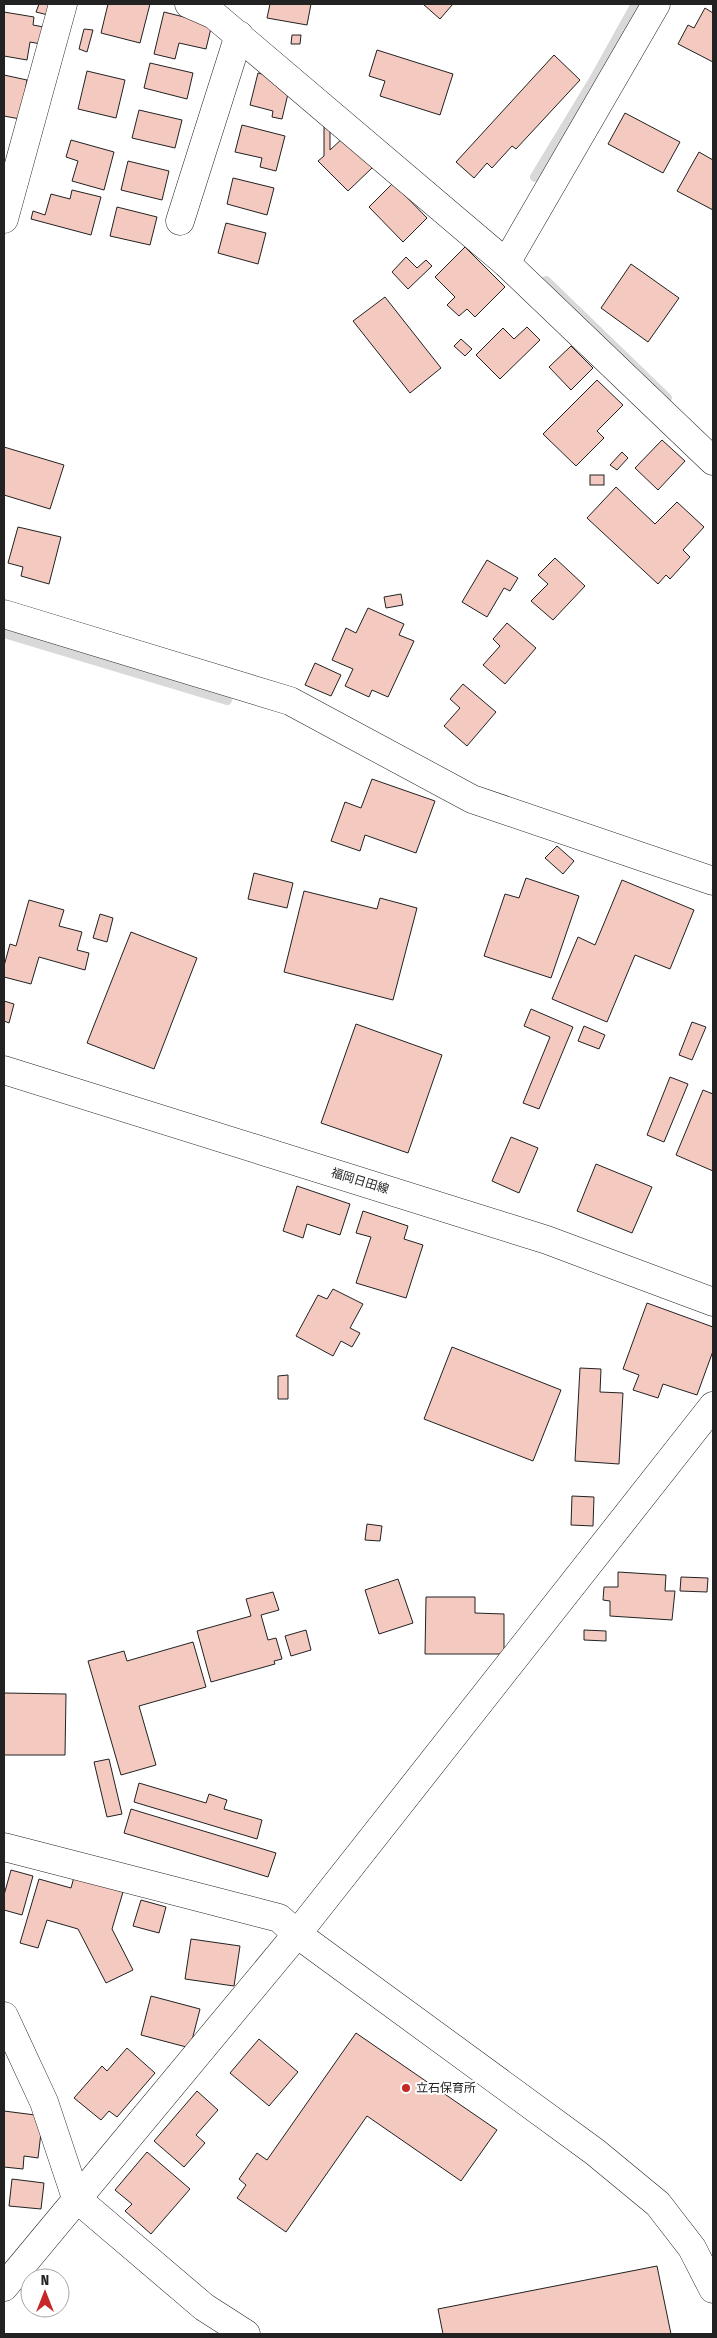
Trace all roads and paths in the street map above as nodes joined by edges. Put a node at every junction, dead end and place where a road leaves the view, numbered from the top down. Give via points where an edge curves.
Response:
1 (63, 4) edge
2 (189, 4) edge
3 (656, 4) edge
4 (218, 9) edge
5 (239, 35) junction
6 (4, 219) edge
7 (180, 221) dead end
8 (506, 263) junction
9 (713, 461) edge
10 (4, 614) edge
11 (713, 880) edge
12 (4, 1070) edge
13 (713, 1302) edge
14 (713, 1406) edge
15 (4, 1847) edge
16 (297, 1934) junction
17 (4, 2016) edge
18 (76, 2198) junction
19 (4, 2287) edge
20 (713, 2289) edge
21 (246, 2334) edge

1 - 6 street
2 - 4 street
3 - 8 street
4 - 5 street
5 - 7 street
5 - 8 street
8 - 9 street
10 - 11 street via 290,702 472,799
12 - 13 street, 福岡日田線 via 547,1240
14 - 16 street
15 - 16 street via 279,1918
16 - 18 street
16 - 20 street via 595,2152 658,2204 692,2248
17 - 18 street via 44,2102
18 - 19 street
18 - 21 street via 204,2308

